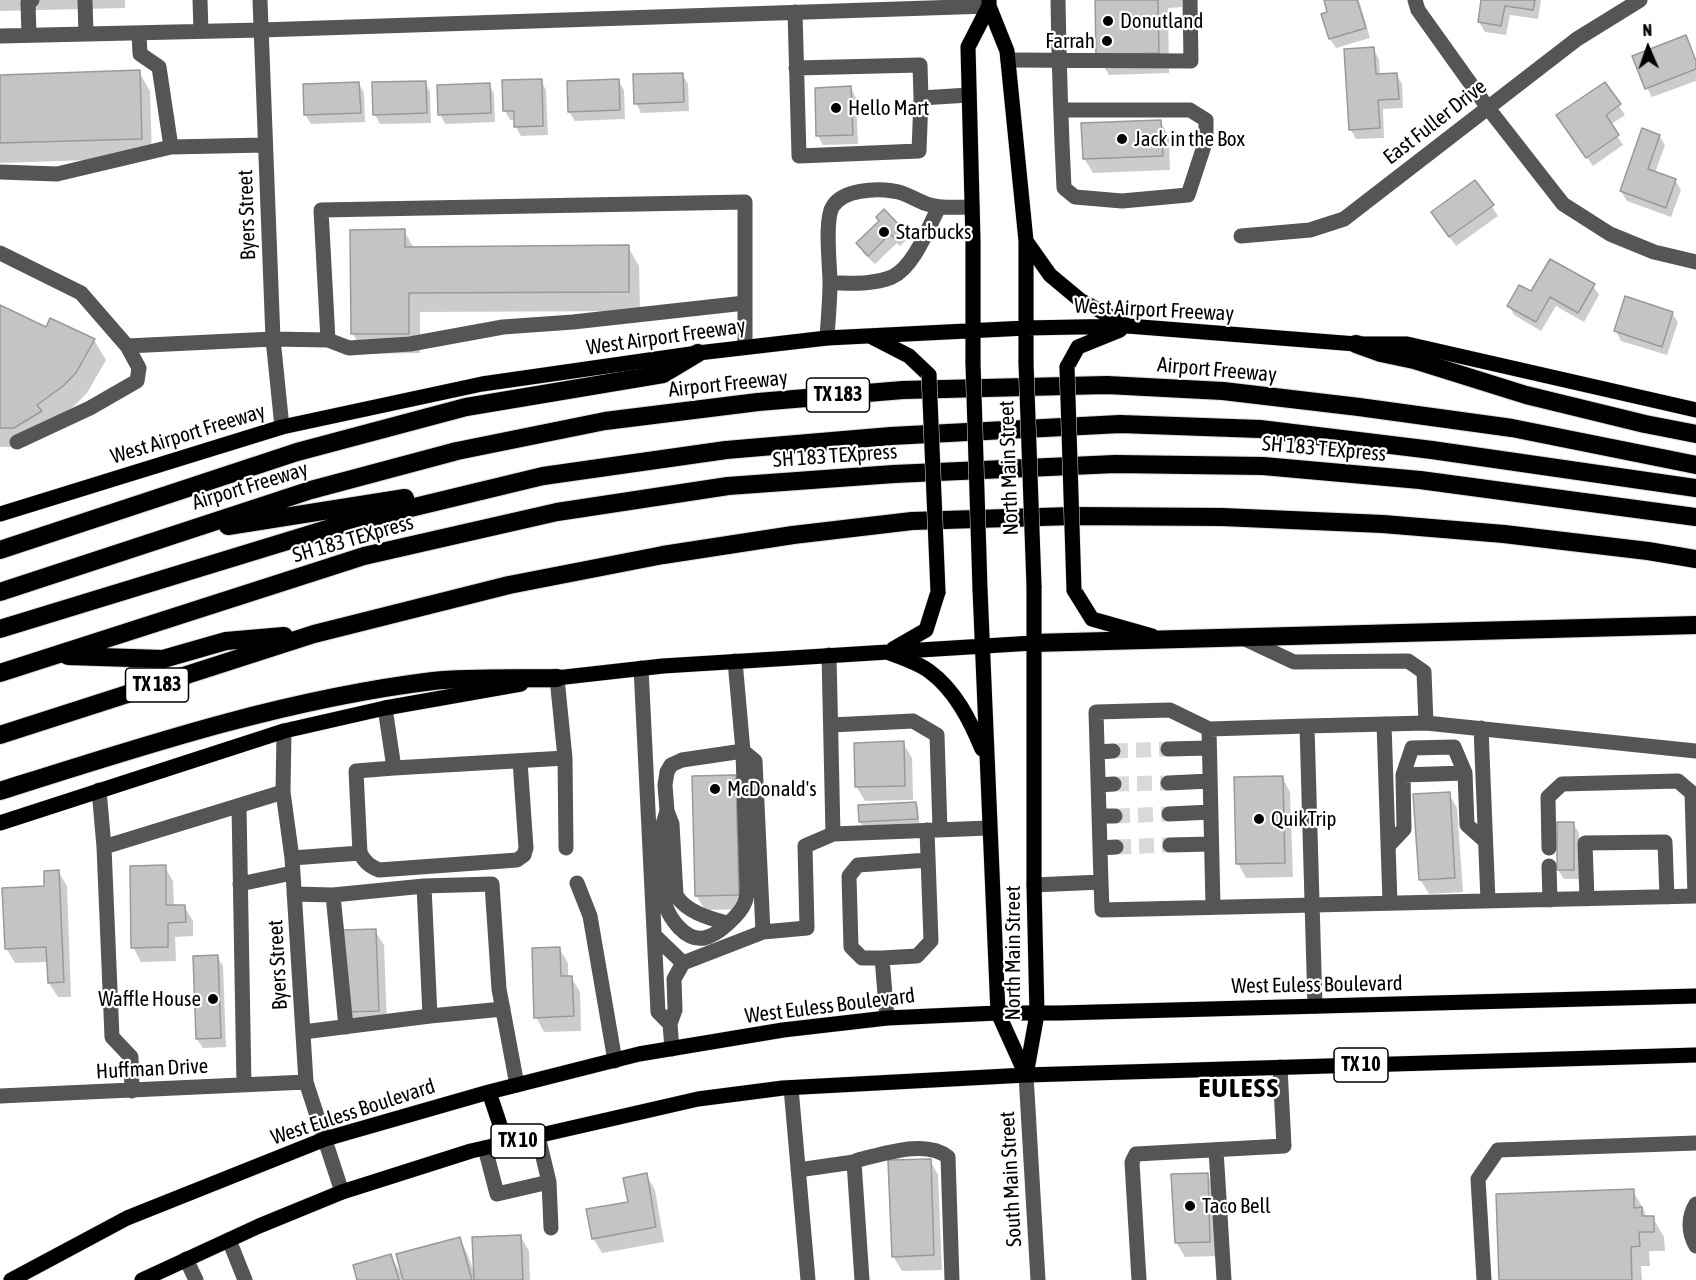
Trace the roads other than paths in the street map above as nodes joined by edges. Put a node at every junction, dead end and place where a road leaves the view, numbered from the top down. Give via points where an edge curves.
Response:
1 (32, 0) edge
2 (85, 0) edge
3 (200, 0) edge
4 (260, 0) edge
5 (1058, 0) edge
6 (1190, 0) edge
7 (1415, 0) edge
8 (1640, 0) edge
9 (989, 3) edge
10 (795, 12) junction
11 (261, 30) junction
12 (201, 31) junction
13 (139, 33) junction
14 (86, 34) junction
15 (29, 35) junction
16 (0, 36) edge
17 (1008, 60) junction
18 (1059, 61) junction
19 (796, 68) junction
20 (969, 95) junction
21 (921, 98) junction
22 (1488, 108) junction
23 (1061, 110) junction
24 (266, 145) junction
25 (171, 147) junction
26 (0, 171) edge
27 (939, 207) junction
28 (972, 207) junction
29 (1241, 236) dead end
30 (1026, 241) junction
31 (0, 253) edge
32 (1696, 262) edge
33 (830, 283) junction
34 (745, 303) junction
35 (1128, 326) junction
36 (1026, 328) junction
37 (972, 331) junction
38 (870, 336) junction
39 (827, 338) junction
40 (273, 339) junction
41 (328, 340) junction
42 (1356, 345) junction
43 (127, 346) junction
44 (745, 347) junction
45 (698, 353) junction
46 (1696, 410) edge
47 (282, 427) junction
48 (1696, 434) edge
49 (17, 442) dead end
50 (1696, 465) edge
51 (543, 476) junction
52 (1696, 488) edge
53 (0, 514) edge
54 (1696, 517) edge
55 (170, 535) junction
56 (0, 550) edge
57 (1696, 559) edge
58 (0, 592) edge
59 (1696, 625) edge
60 (0, 629) edge
61 (314, 634) junction
62 (1245, 639) junction
63 (1162, 640) junction
64 (1033, 643) junction
65 (981, 645) junction
66 (887, 651) junction
67 (54, 655) junction
68 (829, 655) junction
69 (735, 662) junction
70 (641, 668) junction
71 (0, 673) edge
72 (557, 678) junction
73 (385, 708) junction
74 (1426, 723) junction
75 (1384, 724) junction
76 (831, 725) junction
77 (1307, 726) junction
78 (1481, 728) junction
79 (1209, 729) junction
80 (284, 731) junction
81 (0, 735) edge
82 (1209, 748) junction
83 (1168, 749) tunnel mouth
84 (743, 751) junction
85 (1696, 751) edge
86 (565, 758) junction
87 (986, 758) junction
88 (520, 761) junction
89 (394, 768) junction
90 (1465, 773) junction
91 (1403, 775) junction
92 (1210, 781) junction
93 (1168, 783) tunnel mouth
94 (1114, 784) tunnel mouth
95 (1098, 785) junction
96 (0, 790) edge
97 (99, 790) junction
98 (284, 792) junction
99 (239, 806) junction
100 (648, 808) junction
101 (667, 811) junction
102 (1211, 812) junction
103 (1170, 814) tunnel mouth
104 (1099, 816) junction
105 (1115, 816) tunnel mouth
106 (0, 823) edge
107 (989, 828) junction
108 (933, 830) junction
109 (833, 834) junction
110 (1485, 841) junction
111 (1211, 844) junction
112 (1170, 845) tunnel mouth
113 (1388, 846) junction
114 (104, 847) junction
115 (1116, 847) tunnel mouth
116 (566, 848) dead end
117 (1100, 848) junction
118 (1549, 848) dead end
119 (360, 853) junction
120 (928, 860) junction
121 (292, 865) junction
122 (1549, 866) dead end
123 (1101, 882) junction
124 (577, 883) dead end
125 (240, 884) junction
126 (1034, 885) junction
127 (424, 886) junction
128 (294, 894) junction
129 (333, 895) junction
130 (1696, 896) edge
131 (1667, 897) junction
132 (1587, 899) junction
133 (1550, 900) junction
134 (1488, 901) junction
135 (1390, 903) junction
136 (1312, 905) junction
137 (1213, 907) junction
138 (727, 923) junction
139 (763, 932) junction
140 (655, 936) junction
141 (882, 958) junction
142 (683, 963) junction
143 (1696, 996) edge
144 (1315, 1006) junction
145 (502, 1009) junction
146 (998, 1013) junction
147 (1037, 1014) junction
148 (430, 1016) junction
149 (887, 1018) junction
150 (670, 1024) junction
151 (346, 1027) junction
152 (303, 1032) junction
153 (672, 1048) junction
154 (1696, 1055) edge
155 (615, 1061) junction
156 (1280, 1067) junction
157 (1026, 1075) junction
158 (306, 1082) junction
159 (244, 1085) junction
160 (517, 1085) junction
161 (791, 1088) junction
162 (132, 1091) junction
163 (489, 1092) junction
164 (0, 1096) edge
165 (538, 1136) junction
166 (325, 1139) junction
167 (506, 1143) junction
168 (1696, 1143) edge
169 (485, 1148) junction
170 (1216, 1150) junction
171 (854, 1162) junction
172 (798, 1170) junction
173 (549, 1182) junction
174 (342, 1192) junction
175 (1696, 1204) edge
176 (551, 1228) dead end
177 (229, 1239) junction
178 (1696, 1246) edge
179 (186, 1259) junction
180 (11, 1280) edge
181 (142, 1280) edge
182 (196, 1280) edge
183 (245, 1280) edge
184 (808, 1280) edge
185 (862, 1280) edge
186 (952, 1280) edge
187 (1038, 1280) edge
188 (1139, 1280) edge
189 (1224, 1280) edge
190 (1484, 1280) edge

1 - 15 street via 28,3
2 - 14 street
3 - 12 street
4 - 11 street, Byers Street
5 - 18 street
6 - 18 street via 1191,62
7 - 22 street via 1418,10
8 - 22 street, East Fuller Drive via 1577,39
9 - 10 street
9 - 17 main road, North Main Street
9 - 20 main road, North Main Street via 968,47
10 - 11 street
10 - 19 street
11 - 12 street
11 - 24 street, Byers Street
12 - 13 street
13 - 14 street
13 - 25 street via 140,54 159,67
14 - 15 street
15 - 16 street
17 - 18 street
17 - 30 main road, North Main Street
18 - 23 street
19 - 21 street via 920,65
19 - 21 street via 799,156 919,151
20 - 21 street
20 - 28 main road, North Main Street
22 - 29 street, East Fuller Drive via 1344,219 1310,230
22 - 32 street via 1563,204 1610,234 1654,252
23 - 23 street via 1064,188 1075,197 1122,201 1188,195 1206,140 1206,120 1190,110
24 - 25 street
24 - 40 street, Byers Street
25 - 26 street via 57,174
27 - 28 street
27 - 33 street via 912,259 893,277
27 - 33 street via 892,190 847,195 833,204 828,215
28 - 37 main road, North Main Street
30 - 35 main road via 1050,275 1080,300
30 - 36 main road, North Main Street
31 - 43 street via 81,293
33 - 39 street
34 - 41 street via 503,327 410,344 349,348
34 - 41 street via 746,202 321,210
34 - 44 street
35 - 36 main road, West Airport Freeway
35 - 42 main road, West Airport Freeway
35 - 63 main road, bridge via 1078,346 1066,367 1074,590 1092,619
36 - 37 main road, West Airport Freeway
36 - 64 main road, North Main Street, bridge
37 - 38 main road, West Airport Freeway
37 - 65 main road, North Main Street, bridge
38 - 39 main road, West Airport Freeway
38 - 66 main road, bridge via 909,356 928,375 938,592 926,630
39 - 44 main road, West Airport Freeway
40 - 41 street
40 - 43 street
40 - 47 street, Byers Street
42 - 46 main road, West Airport Freeway via 1407,344
42 - 48 highway via 1526,395
43 - 49 street via 139,368 137,381
44 - 45 main road, West Airport Freeway
45 - 47 main road, West Airport Freeway via 482,384
45 - 56 highway via 663,374 466,407 297,452
47 - 53 main road, West Airport Freeway
50 - 55 highway, Airport Freeway / TX 183 via 1512,428 1223,391 1107,385 903,390 758,402 605,421 457,450 311,490
51 - 52 highway, SH 183 TEXpress via 726,450 891,436 1120,424 1260,429
51 - 55 highway
51 - 60 highway, SH 183 TEXpress via 340,525
54 - 67 highway, SH 183 TEXpress via 1420,480 1263,466 1114,464 728,486 557,512 364,556
55 - 58 highway, Airport Freeway / TX 183
57 - 61 highway, TX 183 via 1504,534 1360,523 1222,517 912,520 599,566
59 - 62 highway
61 - 67 highway via 226,641 163,659
61 - 81 highway, TX 183
62 - 63 highway
62 - 74 street via 1294,662 1408,661 1424,672
63 - 64 highway
64 - 65 main road
64 - 126 main road, North Main Street
65 - 66 main road
65 - 87 main road, North Main Street
66 - 68 main road
66 - 87 main road via 928,671 956,699
67 - 71 highway, SH 183 TEXpress
68 - 69 main road
68 - 76 street
69 - 70 main road
69 - 84 street
70 - 72 main road
70 - 100 street
72 - 73 main road
72 - 86 street
72 - 96 highway via 436,681 354,693 166,738
73 - 80 main road
73 - 89 street
74 - 75 street
74 - 78 street
75 - 77 street
75 - 113 street
76 - 108 street via 913,721 938,735
76 - 109 street
77 - 79 street
77 - 136 street
78 - 85 street
78 - 110 street
79 - 82 street
79 - 95 street via 1170,710 1096,712 1105,751
80 - 97 main road
80 - 98 street, Byers Street
82 - 83 street
82 - 92 street
84 - 101 street via 671,765 665,785
84 - 138 street via 747,888 739,913
84 - 139 street via 754,761
86 - 88 street
86 - 116 street
87 - 107 main road, North Main Street
88 - 89 street
88 - 119 street via 526,848 517,860 379,870 364,861
89 - 119 street via 356,771
90 - 91 street
90 - 91 street via 1454,747 1412,748
90 - 110 street via 1467,825
91 - 113 street via 1404,829
92 - 93 street
92 - 102 street
94 - 95 street
95 - 104 street
97 - 106 main road
97 - 114 street
98 - 99 street
98 - 121 street, Byers Street
99 - 114 street
99 - 125 street
100 - 101 street
100 - 140 street
101 - 138 street via 672,824 676,895 689,908
101 - 138 street via 663,835 665,903 669,916 678,927 703,938
102 - 103 street
102 - 111 street
104 - 105 street
104 - 117 street
107 - 108 street
107 - 146 main road, North Main Street
108 - 109 street
108 - 120 street
109 - 139 street via 805,846 807,928
110 - 134 street
111 - 112 street
111 - 137 street
113 - 135 street
114 - 162 street via 112,1037 131,1057
115 - 117 street
117 - 123 street
118 - 130 street via 1548,796 1562,784 1678,781 1692,793
119 - 121 street
120 - 141 street via 931,941 917,956
120 - 141 street via 858,865 849,876 851,946 862,958
121 - 125 street
121 - 128 street, Byers Street
122 - 133 street
123 - 126 street
123 - 137 street via 1102,910
124 - 155 street via 590,916
125 - 159 street
126 - 147 main road, North Main Street
127 - 129 street
127 - 145 street via 492,884
127 - 148 street
128 - 129 street
128 - 152 street, Byers Street
129 - 151 street
130 - 131 street
131 - 132 street
131 - 132 street via 1665,842 1585,843
132 - 133 street
133 - 134 street
134 - 135 street
135 - 136 street
136 - 137 street
136 - 144 street
139 - 142 street
140 - 142 street
140 - 150 street via 658,1011
141 - 149 street
142 - 150 street via 674,979 675,1010
143 - 144 main road, West Euless Boulevard / TX 10
144 - 147 main road, West Euless Boulevard / TX 10
145 - 148 street
145 - 160 street
146 - 147 main road, West Euless Boulevard / TX 10
146 - 149 main road, West Euless Boulevard / TX 10
146 - 157 main road, North Main Street
147 - 157 main road, North Main Street
148 - 151 street
149 - 153 main road, West Euless Boulevard / TX 10
150 - 153 street
151 - 152 street
152 - 158 street, Byers Street
153 - 155 main road, West Euless Boulevard / TX 10
154 - 156 main road, TX 10
155 - 160 main road, West Euless Boulevard / TX 10
156 - 157 main road, TX 10
156 - 170 street via 1284,1146
157 - 161 main road, TX 10
157 - 187 street, South Main Street
158 - 159 street, Huffman Drive
158 - 166 street, Byers Street
159 - 162 street, Huffman Drive
160 - 163 main road, West Euless Boulevard / TX 10
161 - 165 main road, TX 10 via 698,1099
161 - 172 street
162 - 164 street, Huffman Drive
163 - 166 main road, West Euless Boulevard / TX 10
163 - 167 main road
165 - 167 main road, TX 10
165 - 173 street
166 - 174 street, Byers Street
166 - 180 main road, West Euless Boulevard / TX 10 via 127,1218
167 - 169 main road, TX 10
168 - 190 street via 1498,1150 1478,1179
169 - 173 street via 497,1194
169 - 174 main road, TX 10
170 - 188 street via 1136,1154 1132,1162
170 - 189 street
171 - 172 street
171 - 185 street
171 - 186 street via 902,1150 928,1149 948,1157
172 - 184 street
173 - 176 street
174 - 177 main road, TX 10
175 - 178 street via 1689,1223
177 - 179 main road, TX 10
177 - 183 street
179 - 181 main road, TX 10
179 - 182 street

